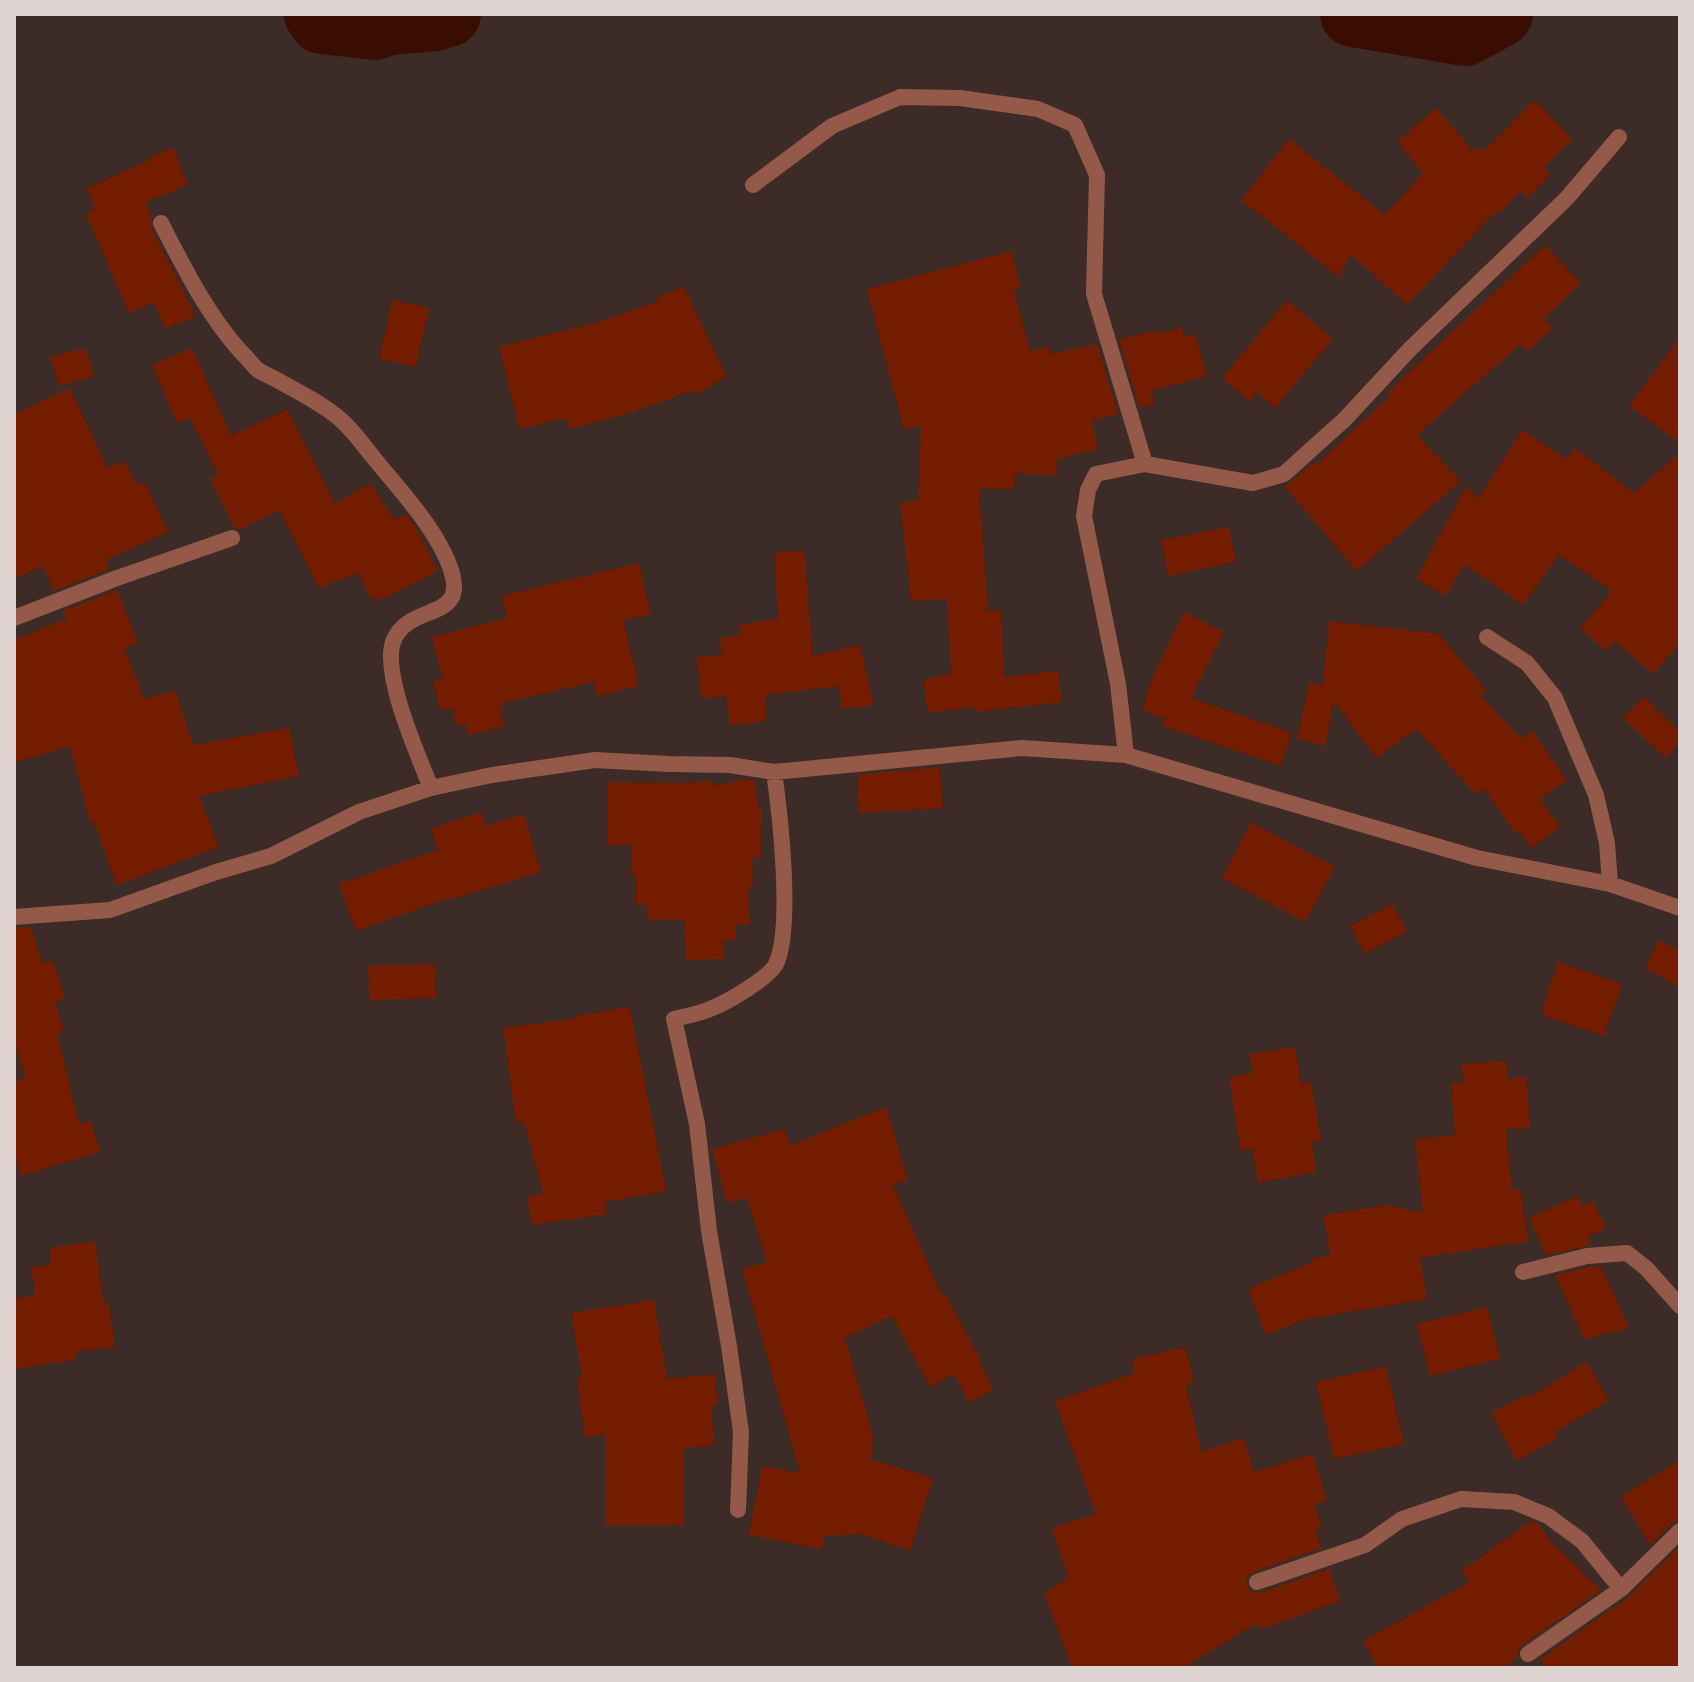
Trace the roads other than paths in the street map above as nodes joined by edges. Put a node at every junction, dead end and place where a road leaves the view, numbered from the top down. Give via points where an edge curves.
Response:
1 (1619, 137) dead end
2 (753, 185) dead end
3 (161, 223) dead end
4 (1145, 464) junction
5 (232, 538) dead end
6 (14, 618) edge
7 (1487, 637) dead end
8 (1126, 755) junction
9 (774, 772) junction
10 (431, 788) junction
11 (1610, 884) junction
12 (1680, 908) edge
13 (14, 917) edge
14 (1523, 1272) dead end
15 (1680, 1306) edge
16 (738, 1510) dead end
17 (1680, 1531) edge
18 (1257, 1582) dead end
19 (1621, 1589) junction
20 (1528, 1654) dead end

1 - 4 street via 1567,198 1284,474 1253,483
2 - 4 street via 832,126 900,97 960,98 1038,109 1075,125 1097,175 1094,294
3 - 10 street via 191,282 228,337 258,370 342,421 406,495 444,553 455,580 450,602 403,627 390,657 400,707
4 - 8 street via 1096,474 1084,516 1118,684
5 - 6 street
7 - 11 street via 1527,663 1555,698 1596,795
8 - 9 street via 1022,748
8 - 11 street via 1477,858
9 - 10 street via 730,765 595,760
9 - 16 street via 784,912 775,965 761,980 711,1009 674,1019 697,1124 741,1432
10 - 13 street via 359,812 271,856 110,910
11 - 12 street
14 - 15 street via 1587,1256 1627,1253
17 - 19 street
18 - 19 street via 1365,1545 1402,1519 1461,1499 1514,1502 1548,1516 1582,1541
19 - 20 street

